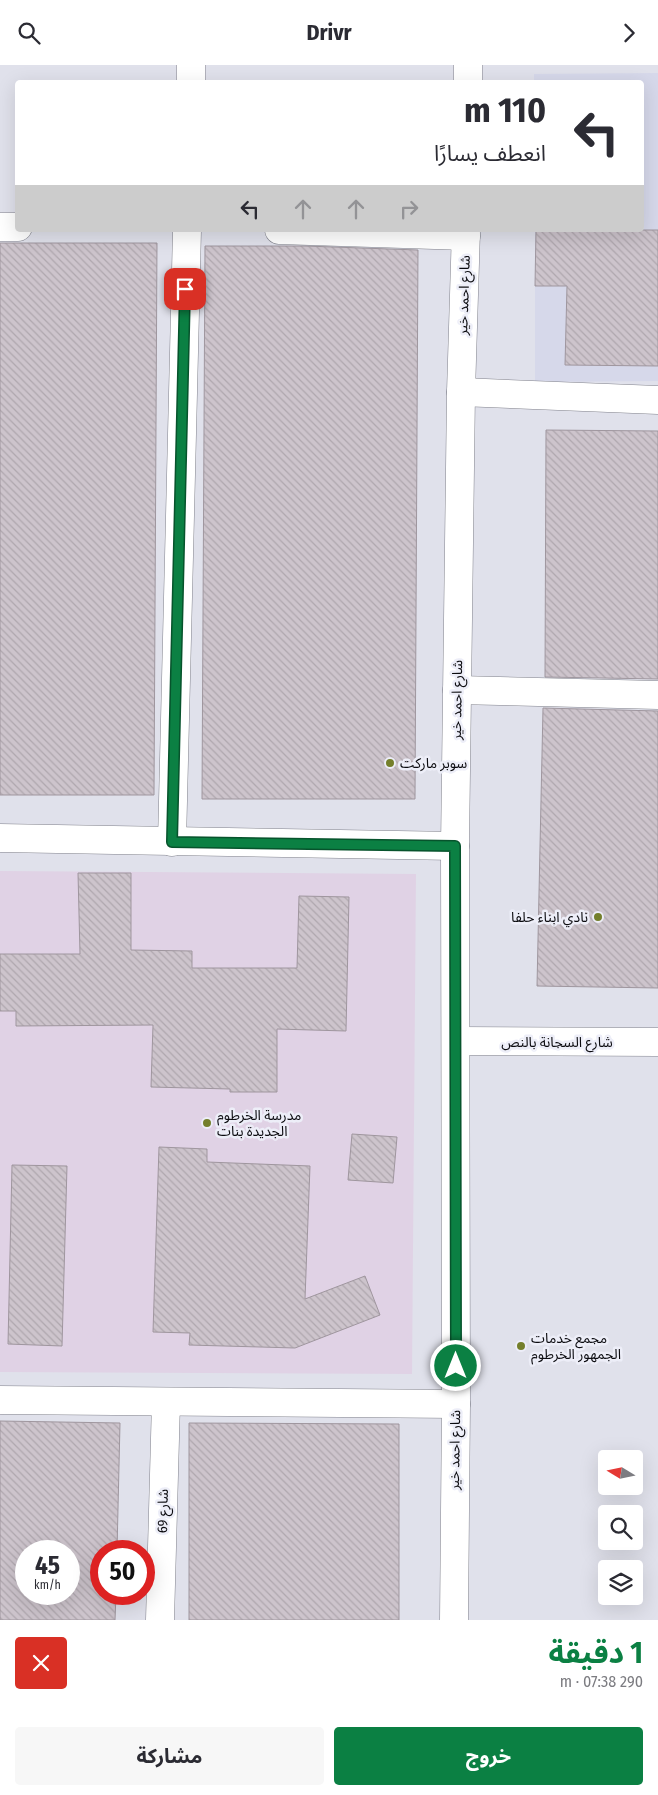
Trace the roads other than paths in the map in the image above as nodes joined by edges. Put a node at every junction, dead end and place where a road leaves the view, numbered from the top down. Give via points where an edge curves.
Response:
1 (191, 65) edge
2 (468, 65) edge
3 (191, 80) edge
4 (468, 80) edge
5 (0, 227) edge
6 (15, 227) edge
7 (187, 232) edge
8 (404, 232) edge
9 (466, 233) edge
10 (461, 392) junction
11 (658, 400) edge
12 (457, 690) junction
13 (658, 695) edge
14 (0, 838) edge
15 (172, 842) junction
16 (455, 846) junction
17 (456, 1041) junction
18 (658, 1042) edge
19 (0, 1400) edge
20 (166, 1402) junction
21 (456, 1404) junction
22 (160, 1620) edge
23 (454, 1620) edge

1 - 3 street
2 - 4 street
5 - 6 street
7 - 15 street
8 - 9 street
9 - 10 street, شارع احمد خير
10 - 11 street
10 - 12 street, شارع احمد خير
12 - 13 street
12 - 16 street, شارع احمد خير
14 - 15 street
15 - 16 street
16 - 17 street, شارع احمد خير
17 - 18 street, شارع السجانة بالنص
17 - 21 street, شارع احمد خير
19 - 20 street
20 - 21 street
20 - 22 street, شارع 69
21 - 23 street, شارع احمد خير

